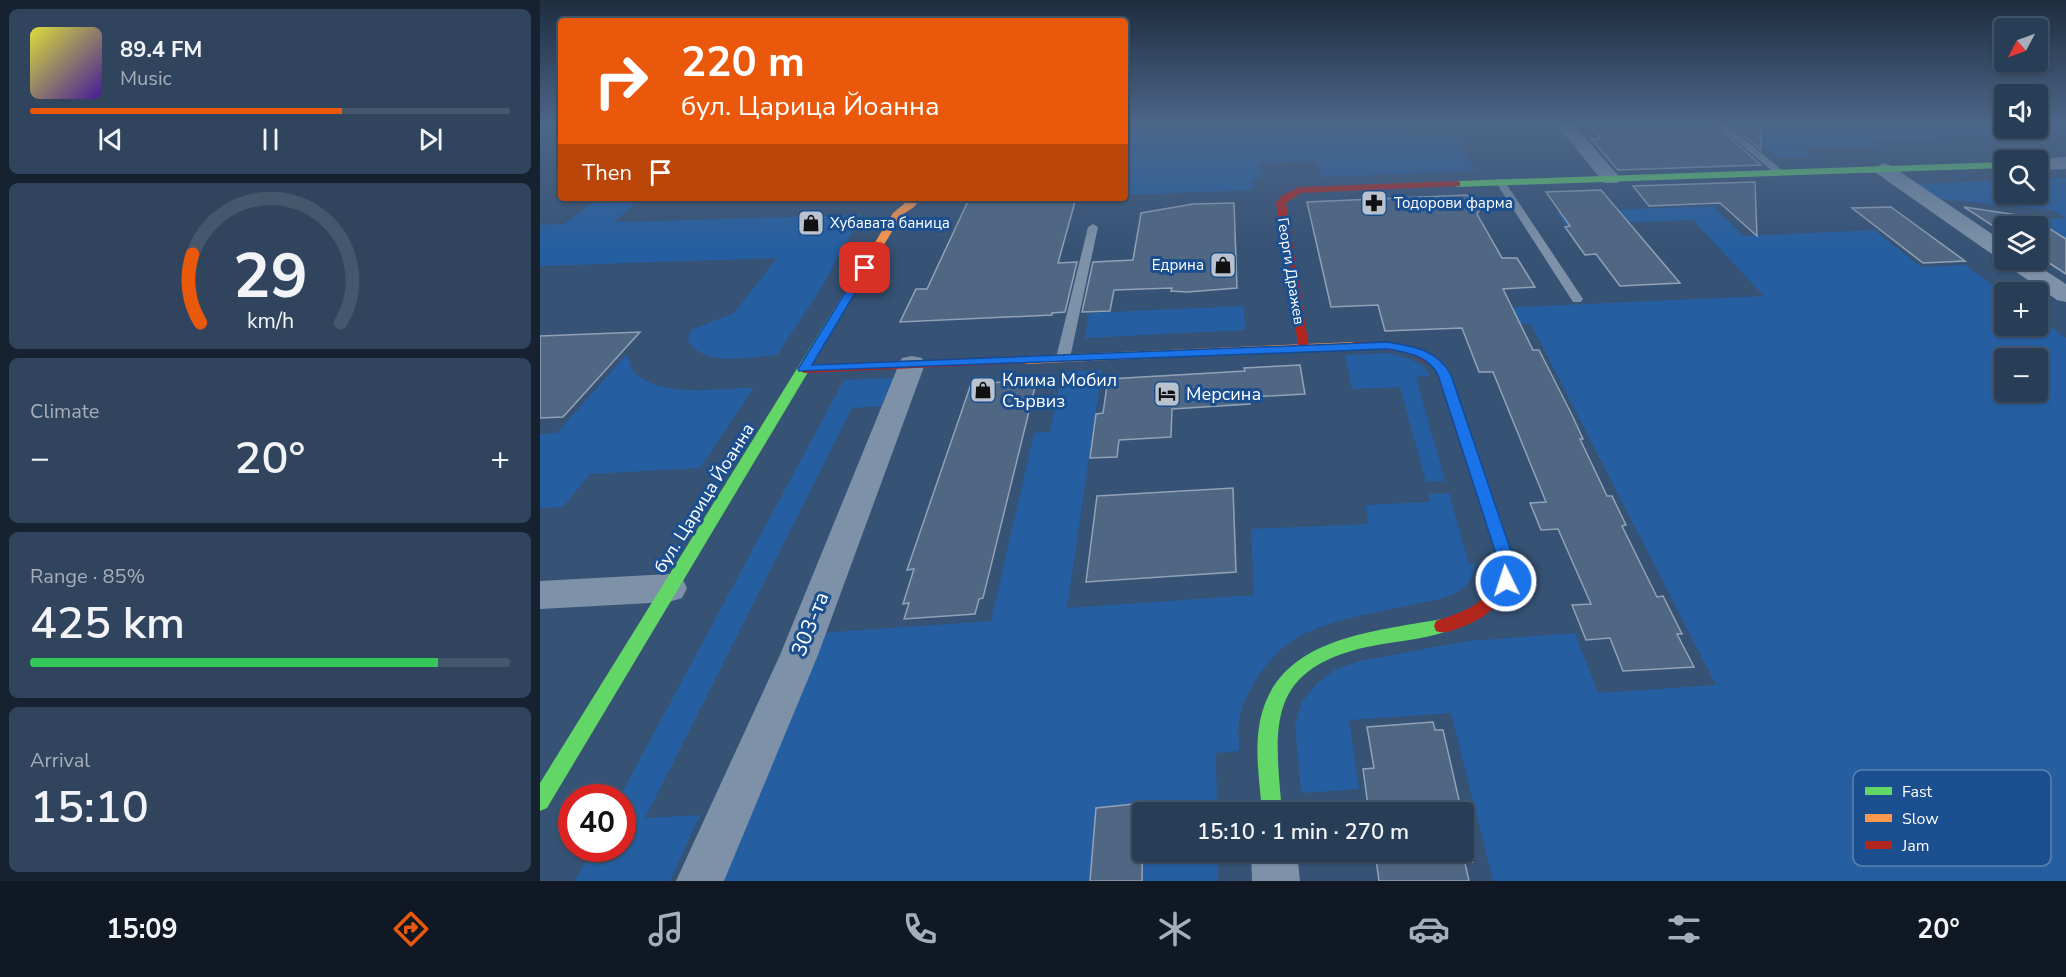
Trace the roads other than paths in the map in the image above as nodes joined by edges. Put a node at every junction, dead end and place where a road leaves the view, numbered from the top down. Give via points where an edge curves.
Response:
1 (1599, 165) edge
2 (1770, 165) edge
3 (1994, 165) edge
4 (1883, 169) junction
5 (1780, 173) junction
6 (1611, 179) junction
7 (1500, 181) junction
8 (898, 201) edge
9 (914, 201) edge
10 (898, 213) junction
11 (1093, 227) dead end
12 (1994, 245) edge
13 (2029, 270) edge
14 (2066, 295) edge
15 (1577, 300) dead end
16 (1303, 348) junction
17 (1063, 358) junction
18 (912, 364) junction
19 (804, 369) junction
20 (669, 588) junction
21 (540, 596) edge
22 (540, 801) edge
23 (1272, 802) edge
24 (1275, 862) edge
25 (700, 881) edge
26 (1276, 881) edge

1 - 6 street
2 - 5 lane
3 - 4 street, Георги Дражев
4 - 5 street, Георги Дражев
4 - 12 street
5 - 6 street, Георги Дражев
6 - 7 street, Георги Дражев
7 - 15 lane
7 - 16 street, Георги Дражев via 1310,188 1284,198 1282,208
8 - 10 street, бул. Царица Йоанна
9 - 10 street, бул. Царица Йоанна
10 - 19 street, бул. Царица Йоанна
11 - 17 lane
13 - 14 street
16 - 17 street
16 - 23 street via 1403,347 1424,354 1440,366 1507,563 1506,581 1497,599 1480,613 1459,622 1349,642 1321,652 1297,670 1279,693 1269,721
17 - 18 street
18 - 19 street
18 - 25 street, 303-та via 799,655
19 - 20 street, бул. Царица Йоанна
20 - 21 street
20 - 22 street, бул. Царица Йоанна
24 - 26 street

